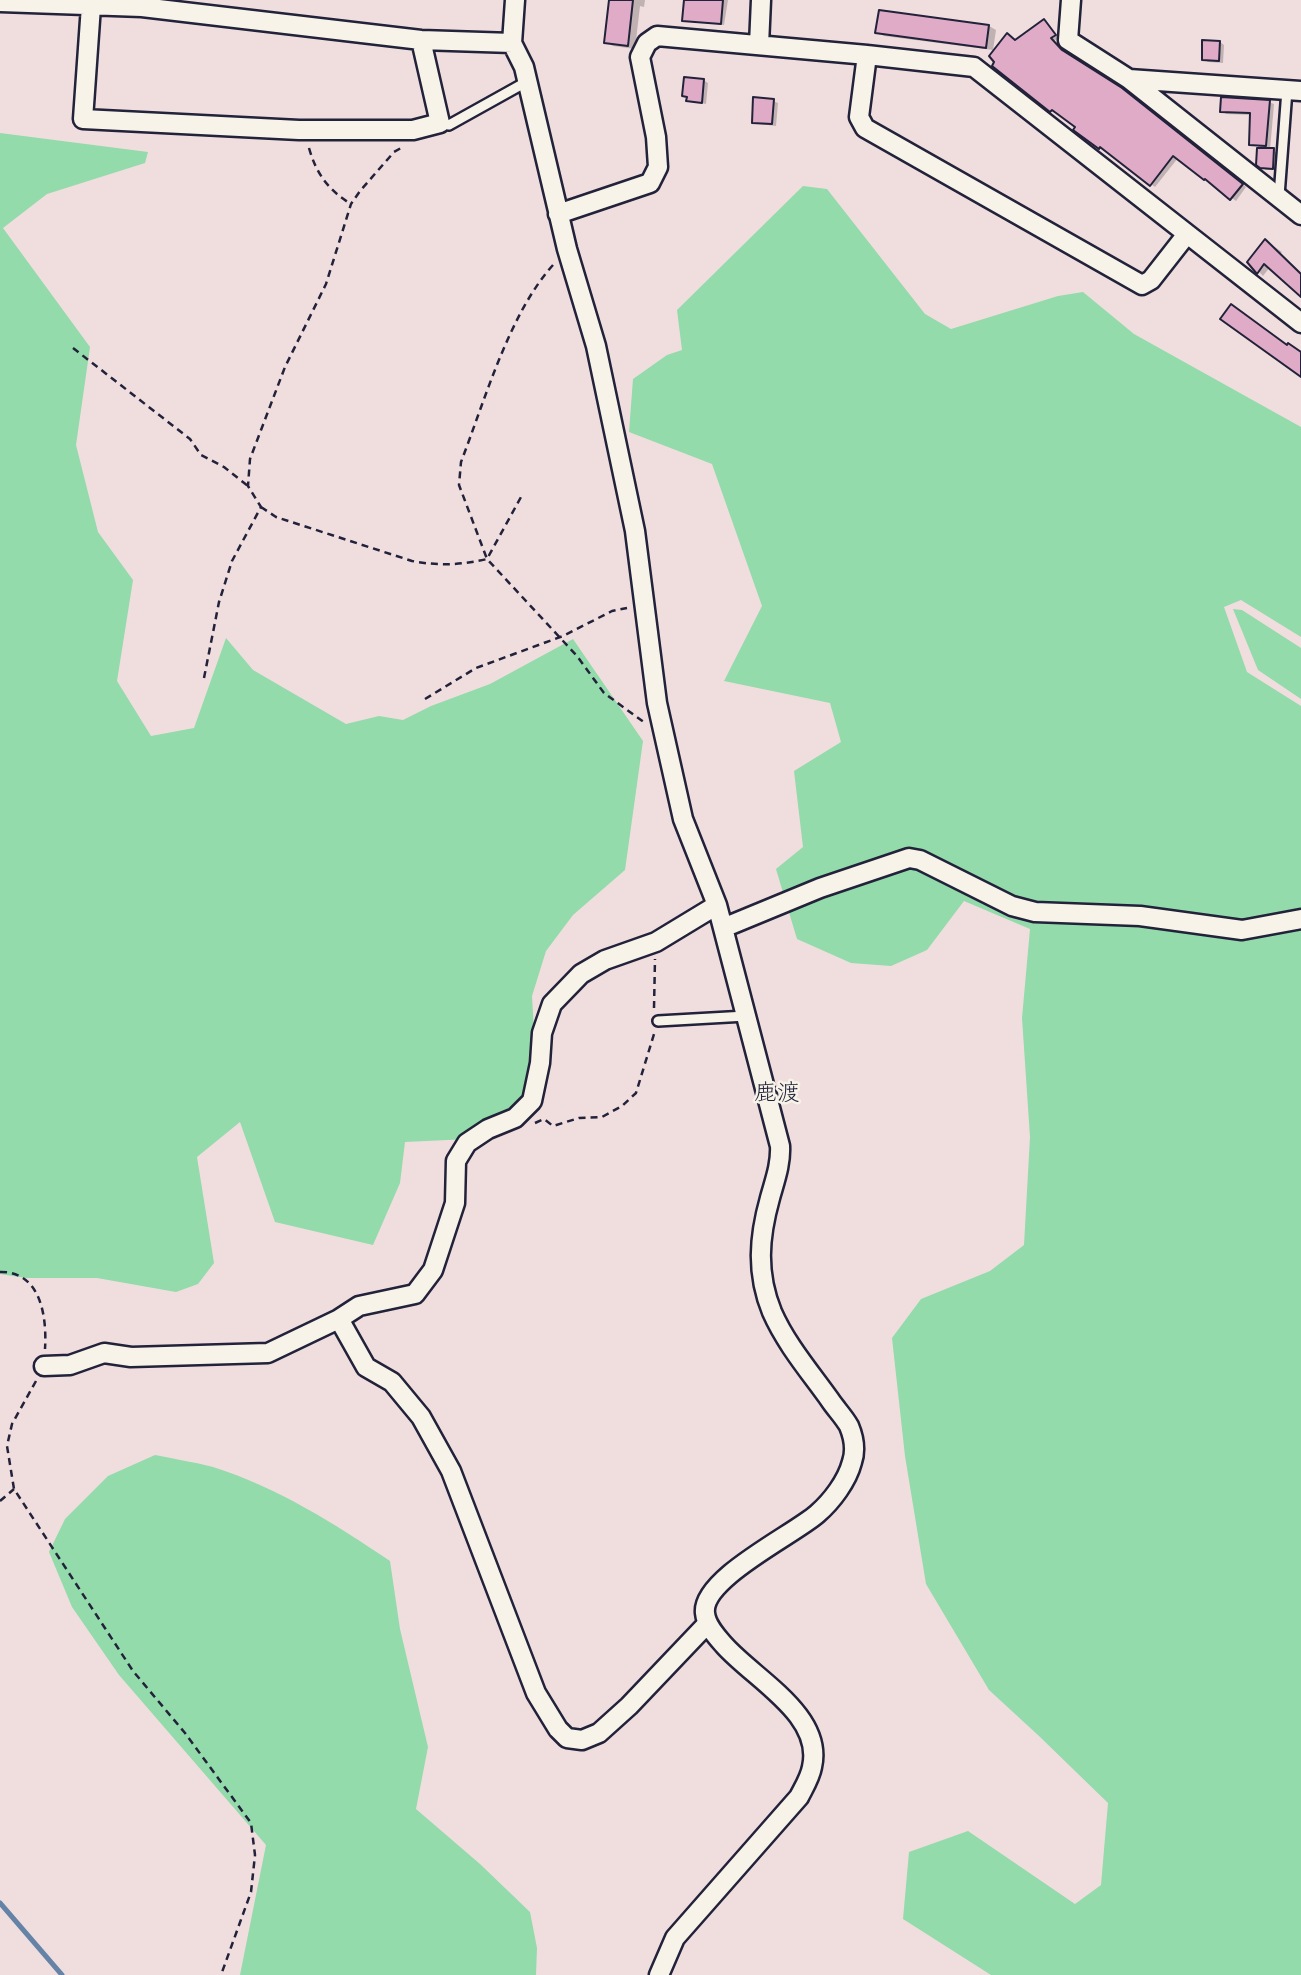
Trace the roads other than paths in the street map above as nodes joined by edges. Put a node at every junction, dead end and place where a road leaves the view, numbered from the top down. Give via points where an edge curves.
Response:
1 (515, 0) edge
2 (761, 0) edge
3 (1071, 0) edge
4 (0, 2) edge
5 (143, 3) edge
6 (91, 6) junction
7 (421, 40) junction
8 (512, 43) junction
9 (759, 45) junction
10 (867, 55) junction
11 (1129, 79) junction
12 (528, 81) junction
13 (1294, 90) edge
14 (440, 123) junction
15 (1279, 198) junction
16 (558, 214) junction
17 (1301, 215) edge
18 (1187, 234) junction
19 (1301, 323) edge
20 (717, 905) junction
21 (1301, 919) edge
22 (723, 928) junction
23 (746, 1016) junction
24 (658, 1021) road end
25 (340, 1319) junction
26 (44, 1366) dead end
27 (708, 1623) junction
28 (659, 1975) edge

1 - 8 street
2 - 9 street
3 - 11 street via 1068,40
4 - 6 street
5 - 6 street
5 - 7 street
6 - 14 street via 83,119 307,130 413,130
7 - 8 street
7 - 14 street
8 - 12 street
9 - 10 street
9 - 16 street via 657,36 646,43 640,57 658,167 650,183
10 - 18 street via 974,67
10 - 18 street via 859,117 865,128 1142,285
11 - 13 street
11 - 15 street
12 - 14 lane via 449,125
12 - 16 street
13 - 15 lane
15 - 17 street
16 - 20 street via 596,346 635,531 657,703 683,819
18 - 19 street
20 - 22 street
20 - 25 street via 656,942 581,974 552,1004 542,1033 532,1101 514,1118 467,1143 456,1161 455,1203 426,1283 415,1294 359,1306
21 - 22 street via 1242,930 1140,916 1035,912 1012,906 909,858
22 - 23 street
23 - 24 lane
23 - 27 street via 781,1161 762,1226 762,1280 785,1337 848,1426 855,1445 845,1481 817,1514 722,1580 705,1606
25 - 26 street via 268,1353 131,1357 104,1353 70,1365
25 - 27 street via 366,1367 393,1382 421,1417 451,1471 536,1693 567,1738 582,1740 599,1733
27 - 28 street via 734,1656 804,1721 812,1738 812,1767 799,1797 676,1938

